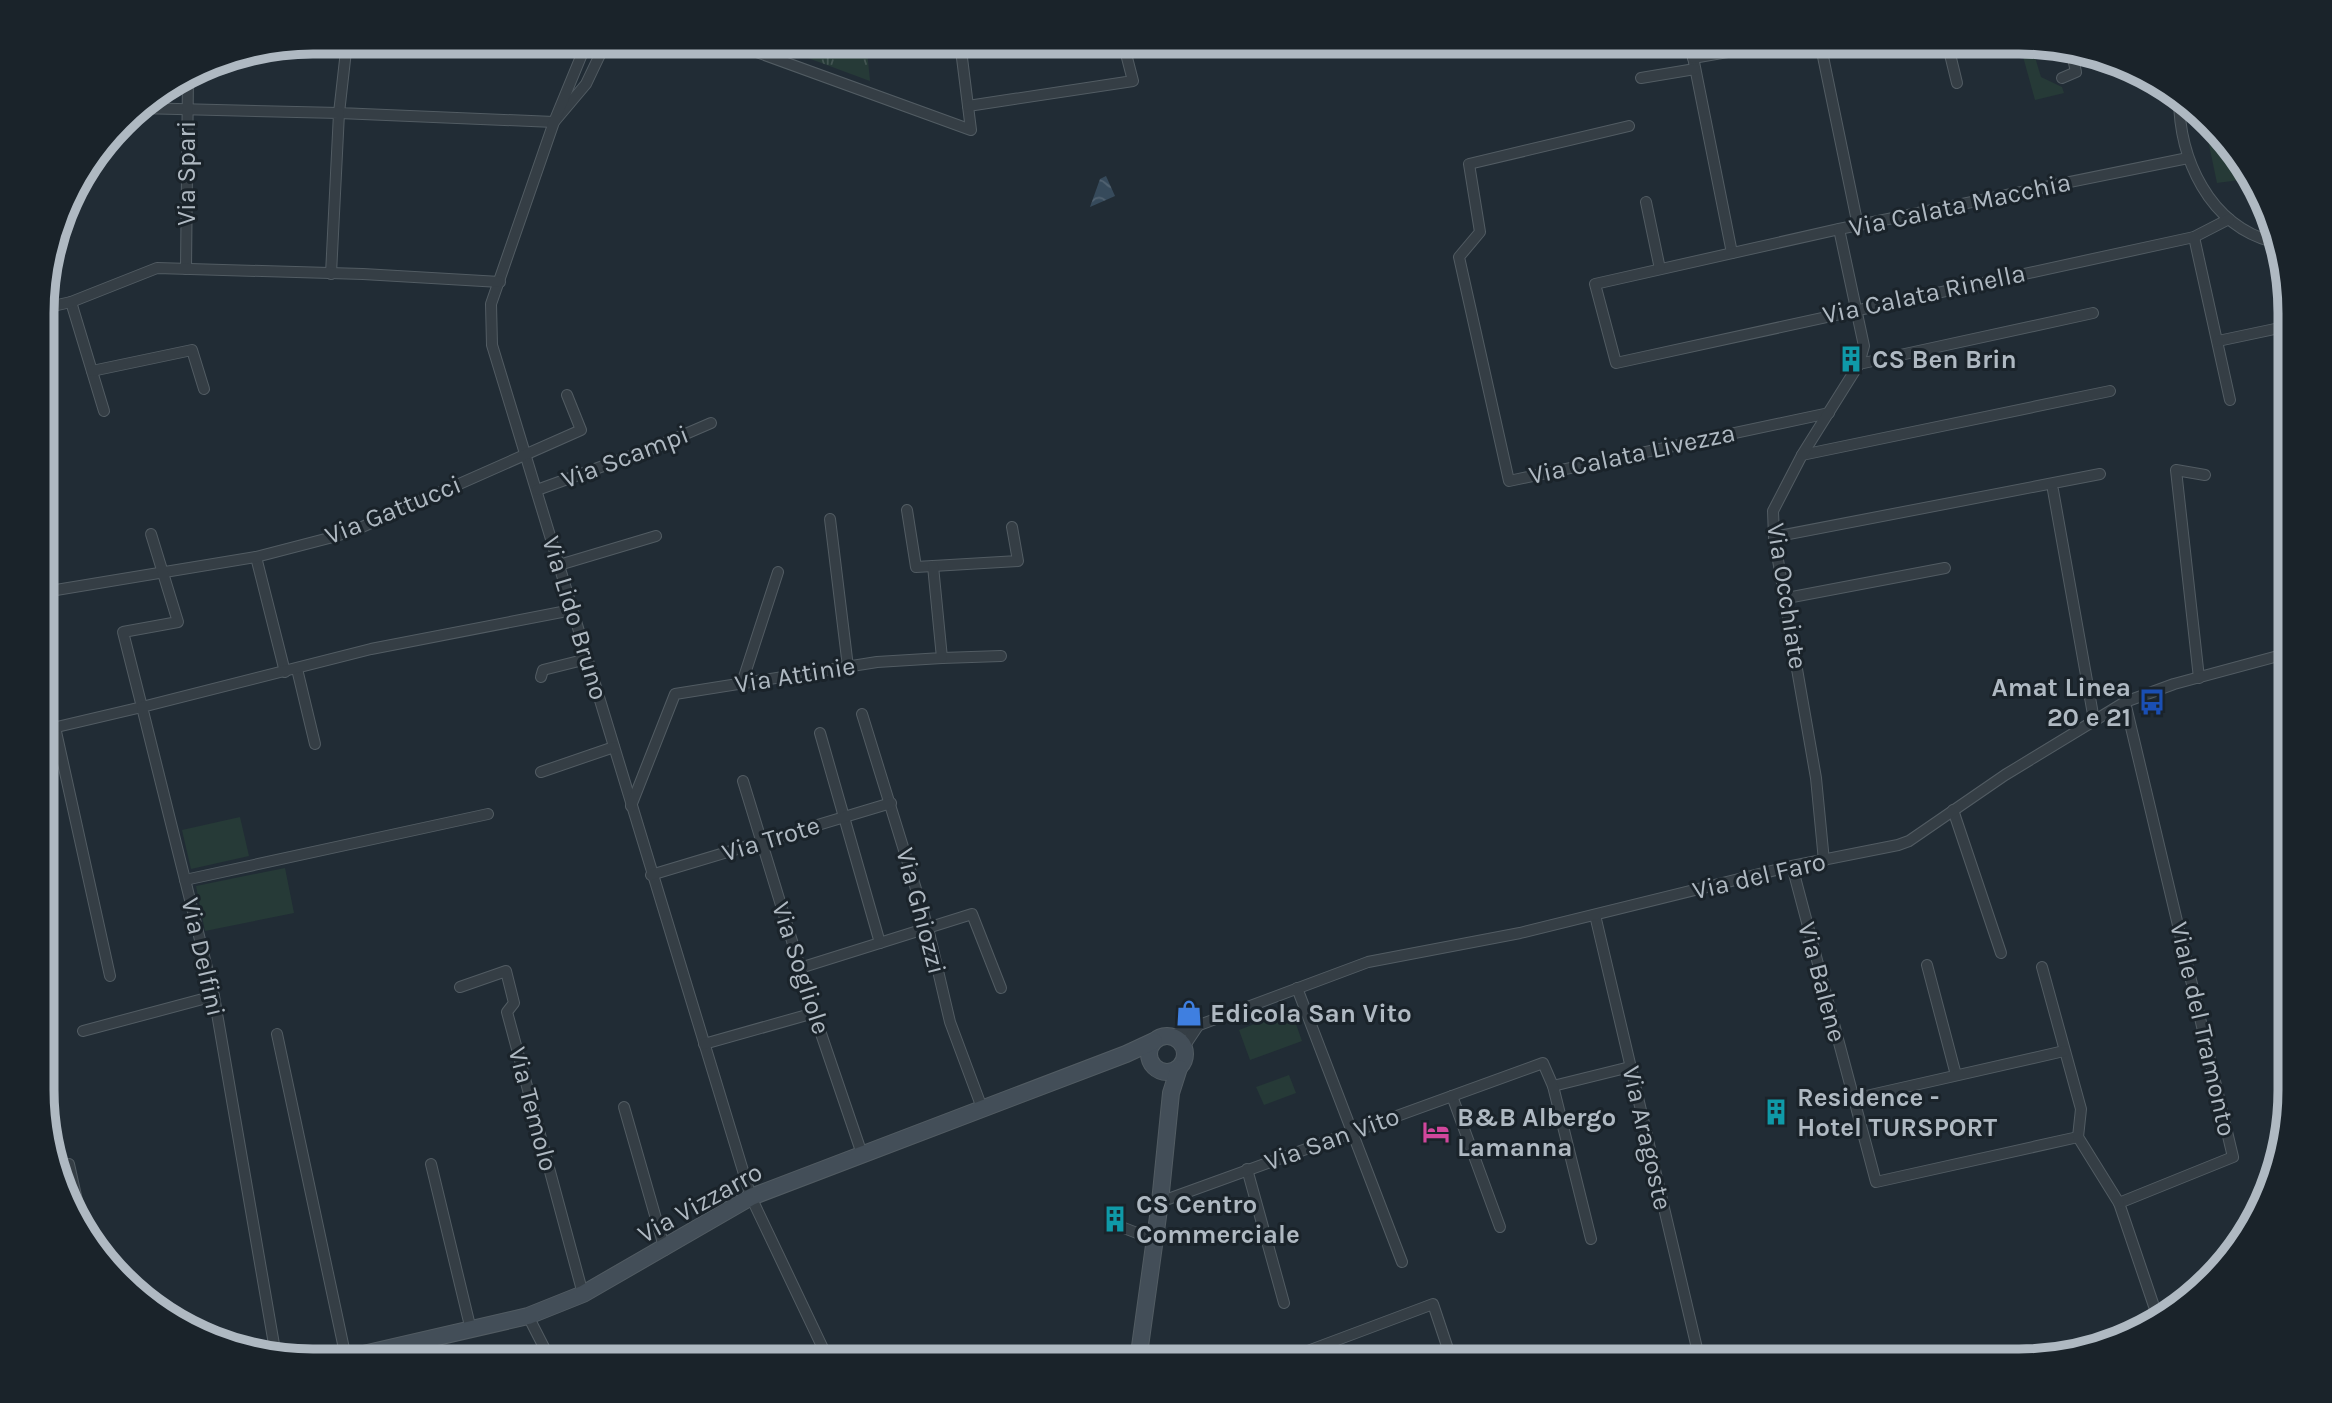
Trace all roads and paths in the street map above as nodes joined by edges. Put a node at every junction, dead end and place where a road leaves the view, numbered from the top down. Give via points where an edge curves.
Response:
1 (346, 54) edge
2 (582, 54) edge
3 (600, 54) edge
4 (762, 54) edge
5 (962, 54) edge
6 (1126, 54) edge
7 (1692, 54) edge
8 (1736, 54) edge
9 (1822, 54) edge
10 (1950, 54) edge
11 (2073, 60) edge
12 (1694, 64) junction
13 (1641, 78) dead end
14 (2062, 78) dead end
15 (1957, 83) dead end
16 (188, 87) edge
17 (968, 106) junction
18 (155, 109) edge
19 (187, 110) junction
20 (2180, 111) edge
21 (340, 113) junction
22 (554, 122) junction
23 (1629, 126) dead end
24 (2188, 158) junction
25 (1646, 202) dead end
26 (2229, 219) junction
27 (1858, 226) junction
28 (1839, 229) junction
29 (2194, 237) junction
30 (2267, 240) edge
31 (1732, 253) junction
32 (186, 269) junction
33 (1660, 269) junction
34 (331, 274) junction
35 (500, 282) junction
36 (71, 302) junction
37 (54, 306) edge
38 (1856, 309) junction
39 (2093, 313) dead end
40 (2278, 328) edge
41 (2218, 341) junction
42 (1616, 363) joint
43 (1859, 364) junction
44 (92, 372) junction
45 (204, 388) dead end
46 (2110, 390) dead end
47 (567, 395) dead end
48 (2230, 400) dead end
49 (104, 411) dead end
50 (1829, 413) junction
51 (711, 423) dead end
52 (527, 454) junction
53 (1802, 455) junction
54 (2100, 474) dead end
55 (2205, 475) dead end
56 (537, 490) junction
57 (2053, 490) dead end
58 (907, 510) dead end
59 (830, 519) dead end
60 (1012, 527) dead end
61 (152, 534) dead end
62 (656, 536) dead end
63 (1774, 537) junction
64 (256, 557) junction
65 (559, 565) junction
66 (933, 566) junction
67 (1945, 568) dead end
68 (778, 572) dead end
69 (164, 573) junction
70 (54, 590) edge
71 (1787, 598) junction
72 (572, 610) junction
73 (1001, 656) dead end
74 (2278, 656) edge
75 (942, 658) junction
76 (587, 659) junction
77 (848, 667) junction
78 (298, 669) junction
79 (285, 672) junction
80 (541, 677) dead end
81 (2199, 678) junction
82 (742, 683) junction
83 (2124, 702) junction
84 (142, 707) junction
85 (862, 714) dead end
86 (2094, 720) junction
87 (54, 727) edge
88 (821, 733) dead end
89 (315, 744) dead end
90 (54, 745) edge
91 (614, 747) junction
92 (541, 772) dead end
93 (743, 781) dead end
94 (891, 803) junction
95 (631, 806) junction
96 (1953, 810) junction
97 (488, 814) dead end
98 (845, 817) junction
99 (761, 841) junction
100 (1824, 861) junction
101 (1792, 866) junction
102 (651, 875) junction
103 (185, 880) junction
104 (1595, 915) junction
105 (928, 928) junction
106 (880, 943) junction
107 (2001, 953) dead end
108 (1927, 965) dead end
109 (2042, 967) dead end
110 (800, 968) junction
111 (110, 976) dead end
112 (460, 987) dead end
113 (1001, 988) dead end
114 (1297, 988) junction
115 (214, 996) junction
116 (814, 1013) junction
117 (1198, 1027) junction
118 (83, 1031) dead end
119 (277, 1034) dead end
120 (1170, 1036) junction
121 (1154, 1041) junction
122 (704, 1044) junction
123 (1184, 1048) junction
124 (2064, 1051) junction
125 (1126, 1054) junction
126 (1149, 1058) junction
127 (1630, 1067) junction
128 (1179, 1068) junction
129 (1161, 1072) junction
130 (1956, 1074) junction
131 (1553, 1086) junction
132 (1171, 1093) junction
133 (1452, 1096) junction
134 (1853, 1099) junction
135 (624, 1107) dead end
136 (982, 1108) junction
137 (1351, 1132) junction
138 (2078, 1137) junction
139 (863, 1154) junction
140 (69, 1164) dead end
141 (431, 1164) dead end
142 (1247, 1169) junction
143 (75, 1191) edge
144 (751, 1197) junction
145 (1160, 1202) junction
146 (2119, 1203) junction
147 (1500, 1227) dead end
148 (1124, 1228) dead end
149 (1591, 1239) dead end
150 (1155, 1240) junction
151 (665, 1250) junction
152 (1402, 1262) dead end
153 (583, 1294) junction
154 (1284, 1303) dead end
155 (2155, 1310) edge
156 (528, 1316) junction
157 (471, 1330) junction
158 (274, 1346) edge
159 (338, 1349) edge
160 (385, 1349) edge
161 (545, 1349) edge
162 (823, 1349) edge
163 (1140, 1349) edge
164 (1324, 1349) edge
165 (1448, 1349) edge
166 (1697, 1349) edge

1 - 21 street
2 - 22 street, Via Lido Bruno
3 - 22 street via 586,84
4 - 17 street via 971,130
5 - 17 street
6 - 17 street via 1133,81
7 - 12 street
8 - 12 street
9 - 27 street
10 - 15 street
11 - 14 street via 2076,72
12 - 13 street
12 - 31 street
16 - 19 street, Via Spari
18 - 19 street
19 - 21 street
19 - 32 street, Via Spari
20 - 24 street
21 - 22 street
21 - 34 street
22 - 35 street, Via Lido Bruno
23 - 50 street, Via Calata Livezza via 1469,164 1480,232 1459,257 1509,481
24 - 26 street via 2203,187
24 - 27 street, Via Calata Macchia
25 - 33 street
26 - 29 street, Via Calata Rinella
26 - 30 street
27 - 28 street, Via Calata Macchia
28 - 31 street, Via Calata Macchia
28 - 38 street, Via Occhiate
29 - 38 street, Via Calata Rinella
29 - 41 street
31 - 33 street, Via Calata Macchia
32 - 34 street
32 - 36 street via 157,268
33 - 42 street, Via Calata Macchia via 1595,284
34 - 35 street
35 - 52 street, Via Lido Bruno via 491,304 492,345
36 - 37 street
36 - 44 street
38 - 42 street, Via Calata Rinella
38 - 43 street, Via Occhiate via 1864,346
39 - 43 street
40 - 41 street
41 - 48 street
43 - 50 street, Via Occhiate
44 - 45 street via 192,350
44 - 49 street
46 - 53 street
47 - 52 street, Via Gattucci via 581,430
50 - 53 street, Via Occhiate
51 - 56 street, Via Scampi
52 - 56 street, Via Lido Bruno
52 - 64 street, Via Gattucci via 362,527
53 - 63 street, Via Occhiate via 1773,511
54 - 63 street
55 - 81 street via 2176,470
56 - 65 street, Via Lido Bruno
57 - 86 street
58 - 66 street via 916,567
59 - 77 street
60 - 66 street via 1018,561
61 - 69 street
62 - 65 street
63 - 71 street, Via Occhiate
64 - 69 street, Via Gattucci
64 - 79 street
65 - 72 street, Via Lido Bruno
66 - 75 street
67 - 71 street
68 - 82 street
69 - 70 street, Via Gattucci
69 - 84 street, Via Delfini via 178,622 123,632
71 - 100 street, Via Occhiate via 1816,778
72 - 76 street, Via Lido Bruno
72 - 78 street via 371,649
73 - 75 street, Via Attinie
74 - 81 street, Via del Faro
75 - 77 street, Via Attinie
76 - 80 street via 542,670
76 - 91 street, Via Lido Bruno
77 - 82 street, Via Attinie
78 - 79 street
78 - 89 street
79 - 84 street
81 - 83 street, Via del Faro
82 - 95 street, Via Attinie via 675,694
83 - 86 street, Via del Faro
83 - 146 street, Viale del Tramonto via 2233,1157
84 - 87 street
84 - 103 street, Via Delfini
85 - 94 street, Via Ghiozzi
86 - 96 street, Via del Faro
88 - 98 street
90 - 111 street
91 - 92 street
91 - 95 street, Via Lido Bruno
93 - 99 street, Via Sogliole
94 - 98 street, Via Trote
94 - 105 street, Via Ghiozzi
95 - 102 street, Via Lido Bruno
96 - 100 street, Via del Faro via 1909,841
96 - 107 street
97 - 103 street
98 - 99 street, Via Trote
98 - 106 street
99 - 102 street, Via Trote
99 - 110 street, Via Sogliole
100 - 101 street, Via del Faro
101 - 104 street, Via del Faro
101 - 134 street, Via Balene
102 - 122 street, Via Lido Bruno
103 - 115 street, Via Delfini
104 - 114 street, Via del Faro via 1368,962
104 - 127 street, Via Aragoste
105 - 106 street
105 - 113 street via 972,915
105 - 136 street, Via Ghiozzi via 950,1022
106 - 110 street
108 - 130 street
109 - 124 street
110 - 116 street, Via Sogliole
112 - 153 street, Via Temolo via 506,971 513,1003 507,1012
114 - 117 street, Via del Faro
114 - 137 street
115 - 118 street
115 - 158 street, Via Delfini
116 - 122 street
116 - 139 street, Via Sogliole
117 - 120 street, Via del Faro
117 - 123 street
119 - 159 street
120 - 121 street, Via Vizzarro
120 - 123 street
121 - 125 street, Via Vizzarro
121 - 126 street
122 - 144 street, Via Lido Bruno
123 - 128 street via 1185,1060
124 - 130 street
124 - 138 street via 2081,1109
125 - 126 street
125 - 136 street, Via Vizzarro
126 - 129 street
127 - 131 street
127 - 166 street, Via Aragoste
128 - 129 street
128 - 132 street
129 - 132 street
130 - 134 street
131 - 133 street, Via San Vito via 1543,1063
131 - 149 street
132 - 145 street
133 - 137 street, Via San Vito
133 - 147 street
134 - 138 street, Via Balene via 1876,1182
135 - 151 street
136 - 139 street, Via Vizzarro
137 - 142 street, Via San Vito
137 - 152 street
138 - 146 street
139 - 144 street, Via Vizzarro
140 - 143 street
141 - 157 street
142 - 145 street, Via San Vito
142 - 154 street
144 - 151 street, Via Vizzarro
144 - 162 street, Via Lido Bruno
145 - 150 street
146 - 155 street
148 - 150 street
150 - 163 street
151 - 153 street, Via Vizzarro
153 - 156 street, Via Vizzarro
156 - 157 street, Via Vizzarro
156 - 161 street
157 - 160 street, Via Vizzarro
164 - 165 street via 1433,1304

